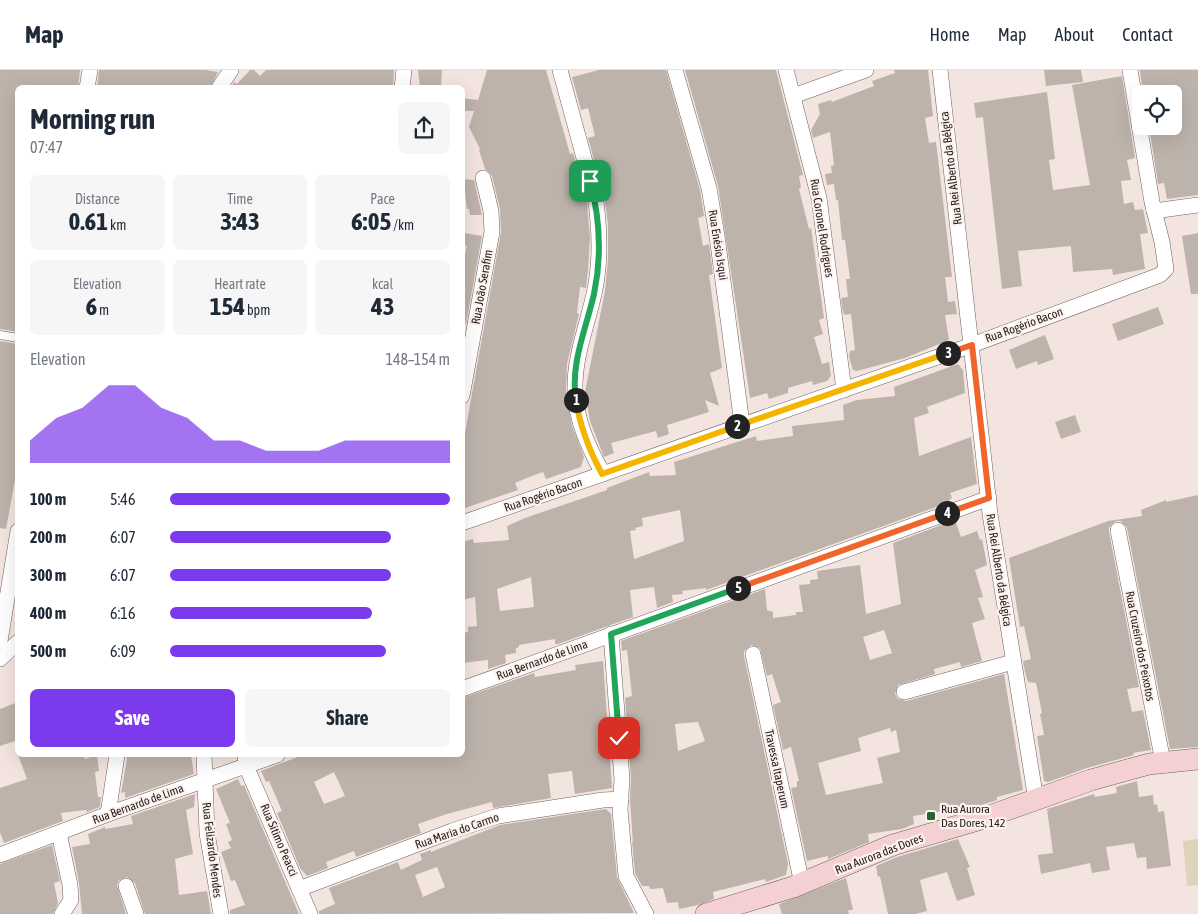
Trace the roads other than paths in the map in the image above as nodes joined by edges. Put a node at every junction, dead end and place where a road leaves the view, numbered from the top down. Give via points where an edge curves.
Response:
1 (90, 70) edge
2 (230, 70) edge
3 (404, 70) edge
4 (560, 70) edge
5 (675, 70) edge
6 (786, 70) edge
7 (866, 70) edge
8 (940, 70) edge
9 (1130, 70) edge
10 (88, 85) edge
11 (221, 85) edge
12 (402, 85) edge
13 (793, 96) junction
14 (483, 178) dead end
15 (1198, 205) edge
16 (1154, 211) junction
17 (0, 335) edge
18 (15, 338) edge
19 (972, 345) junction
20 (465, 380) edge
21 (844, 390) junction
22 (742, 424) junction
23 (602, 474) junction
24 (989, 498) junction
25 (465, 522) edge
26 (1118, 530) dead end
27 (15, 549) edge
28 (611, 634) junction
29 (0, 641) edge
30 (15, 645) edge
31 (753, 654) dead end
32 (0, 659) edge
33 (1013, 662) junction
34 (465, 688) edge
35 (904, 692) dead end
36 (117, 757) edge
37 (204, 757) edge
38 (265, 757) edge
39 (1198, 759) edge
40 (246, 760) edge
41 (1163, 762) junction
42 (205, 780) junction
43 (621, 799) junction
44 (1036, 800) junction
45 (108, 814) junction
46 (59, 833) junction
47 (0, 855) edge
48 (802, 884) junction
49 (126, 886) dead end
50 (300, 889) junction
51 (62, 914) edge
52 (136, 914) edge
53 (221, 914) edge
54 (310, 914) edge
55 (646, 914) edge
56 (706, 914) edge

1 - 10 street
2 - 11 street
3 - 12 street
4 - 23 street via 598,216 597,277 577,357 575,393 588,448
5 - 22 street, Rua Enésio Isqui via 709,188
6 - 13 street, Rua Coronel Rodrigues
7 - 13 street
8 - 19 street, Rua Rei Alberto da Bélgica
9 - 16 street
13 - 21 street, Rua Coronel Rodrigues via 819,198
14 - 20 street, Rua João Serafim via 492,232
15 - 16 street
16 - 19 street, Rua Rogério Bacon via 1165,265 1160,275
17 - 18 lane
19 - 21 street, Rua Rogério Bacon
19 - 24 street, Rua Rei Alberto da Bélgica
21 - 22 street, Rua Rogério Bacon
22 - 23 street, Rua Rogério Bacon
23 - 25 street, Rua Rogério Bacon
24 - 28 street, Rua Bernardo de Lima
24 - 33 street, Rua Rei Alberto da Bélgica
26 - 41 street, Rua Cruzeiro dos Peixotos
27 - 29 street
28 - 34 street, Rua Bernardo de Lima
28 - 43 street
30 - 32 street
31 - 48 street, Travessa Itaperum
33 - 35 street
33 - 44 street, Rua Rei Alberto da Bélgica
36 - 45 street
37 - 42 street, Rua Felizardo Mendes
38 - 40 street, Rua Bernardo de Lima
39 - 41 main road, Rua Aurora das Dores
40 - 42 street, Rua Bernardo de Lima
40 - 50 street, Rua Sitimo Peacci
41 - 44 main road, Rua Aurora das Dores via 1091,780
42 - 45 street, Rua Bernardo de Lima
42 - 53 street, Rua Felizardo Mendes via 207,832
43 - 50 street, Rua Maria do Carmo via 498,816
43 - 55 street via 626,876
44 - 48 main road, Rua Aurora das Dores via 893,845
45 - 46 street, Rua Bernardo de Lima
46 - 47 street, Rua Bernardo de Lima
46 - 51 street via 71,900
48 - 56 main road, Rua Aurora das Dores
49 - 52 street
50 - 54 street, Rua Sitimo Peacci

